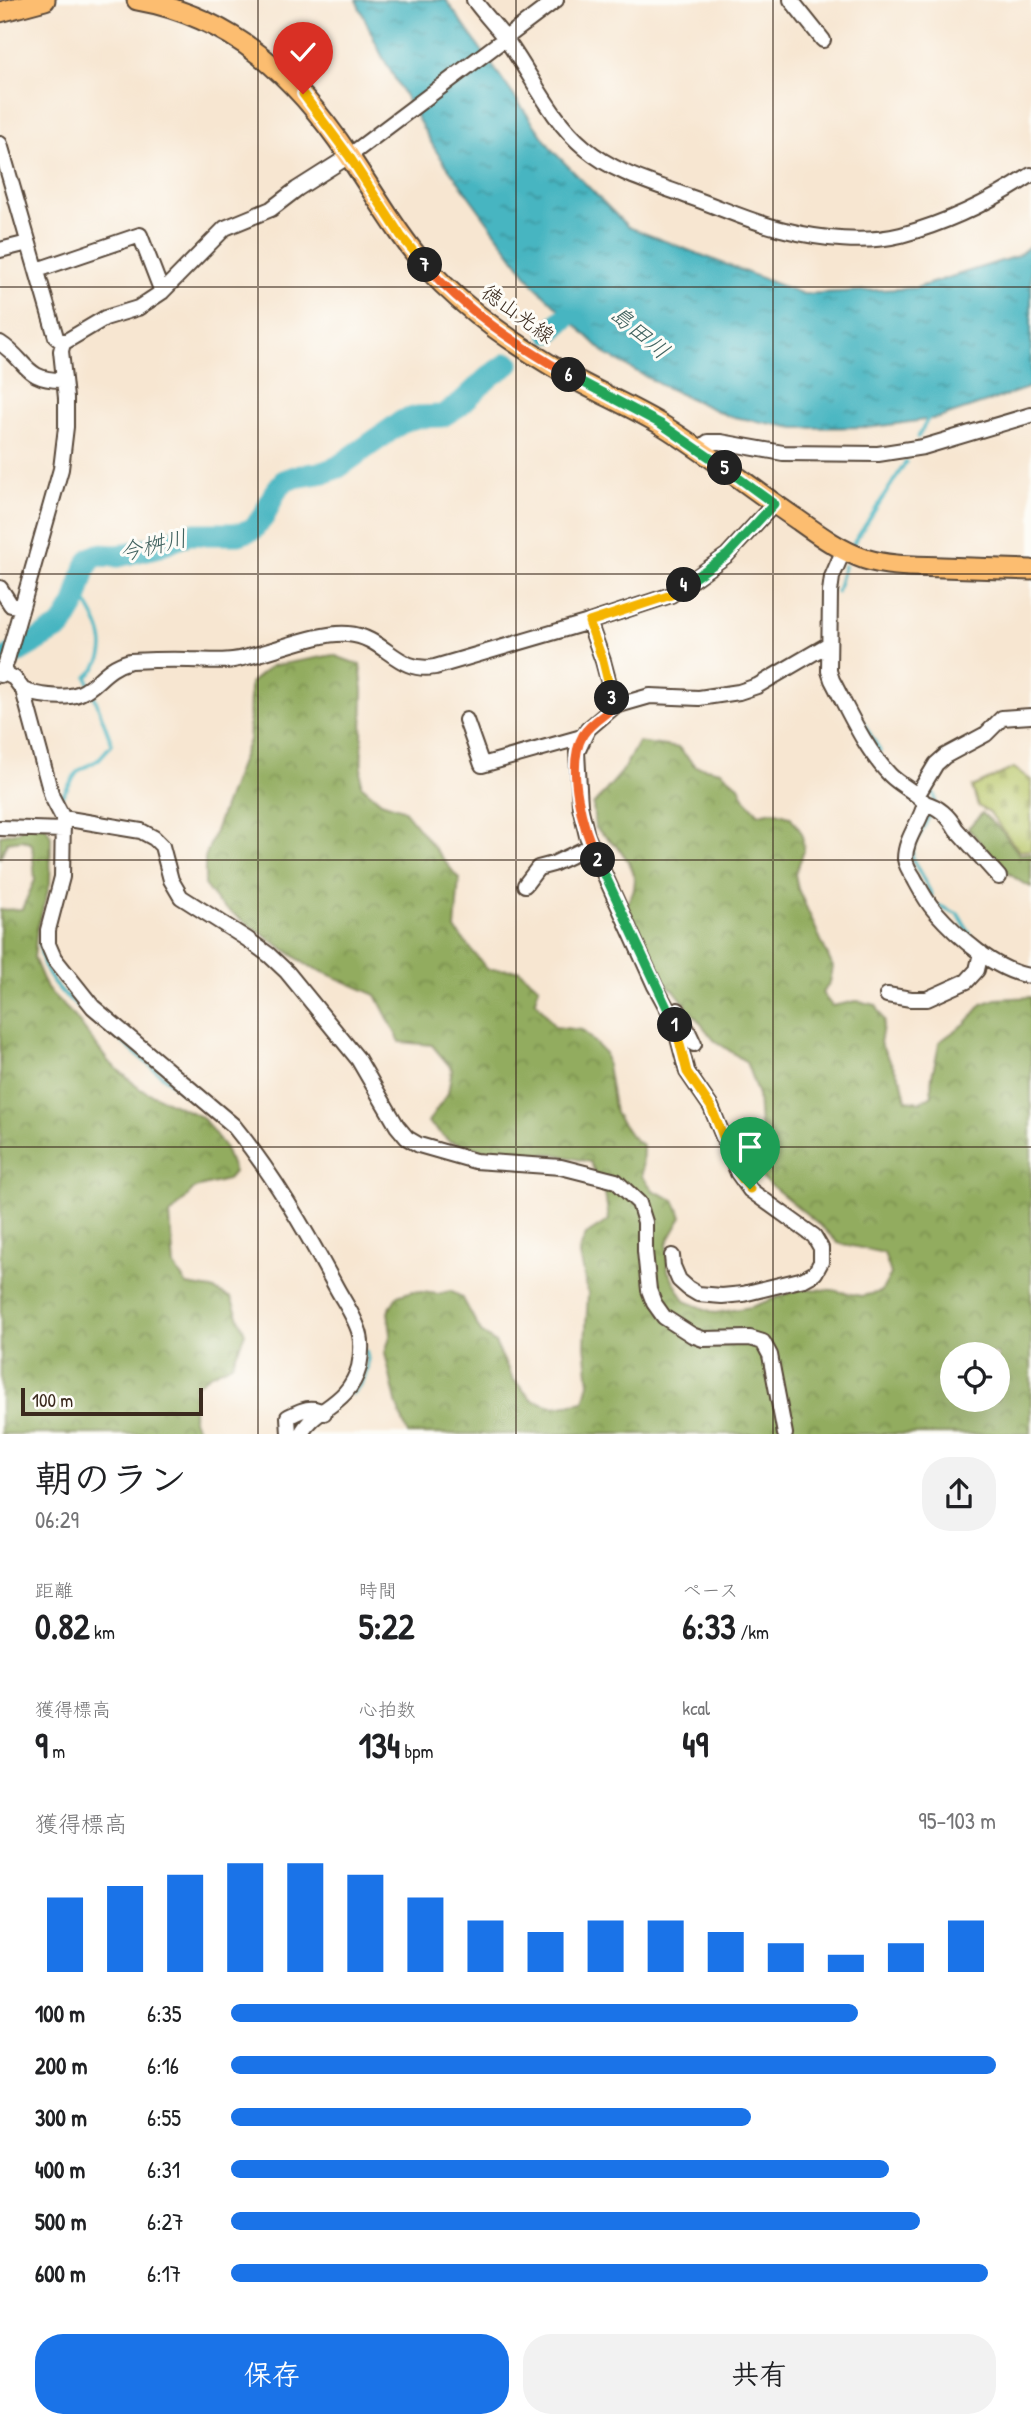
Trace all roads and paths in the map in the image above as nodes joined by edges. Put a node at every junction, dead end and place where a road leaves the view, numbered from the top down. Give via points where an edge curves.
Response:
1 (45, 0) edge
2 (137, 0) edge
3 (474, 0) edge
4 (556, 0) edge
5 (791, 0) edge
6 (0, 12) edge
7 (823, 40) dead end
8 (501, 43) junction
9 (0, 144) edge
10 (354, 152) junction
11 (1031, 175) edge
12 (28, 243) junction
13 (0, 250) edge
14 (37, 270) junction
15 (162, 292) junction
16 (0, 343) edge
17 (63, 343) junction
18 (64, 380) junction
19 (1031, 415) edge
20 (699, 450) junction
21 (774, 504) junction
22 (844, 549) junction
23 (1031, 569) edge
24 (0, 588) edge
25 (21, 607) junction
26 (589, 622) junction
27 (829, 644) junction
28 (5, 646) edge
29 (1, 673) edge
30 (23, 690) junction
31 (615, 706) junction
32 (1031, 716) edge
33 (466, 720) dead end
34 (582, 737) junction
35 (921, 798) junction
36 (63, 824) junction
37 (0, 828) edge
38 (591, 846) junction
39 (999, 877) dead end
40 (525, 885) dead end
41 (981, 953) junction
42 (1031, 976) edge
43 (655, 986) junction
44 (887, 995) dead end
45 (694, 1044) dead end
46 (673, 1256) dead end
47 (324, 1412) junction
48 (289, 1434) edge
49 (301, 1434) edge
50 (785, 1434) edge

1 - 6 main road
2 - 10 main road, 徳山光線 via 200,18 242,40 273,64
3 - 8 street
4 - 8 street
5 - 7 street
8 - 10 street
8 - 11 street via 585,149 611,165 777,228 833,238 901,235 962,212
9 - 12 street
10 - 15 street via 271,209 225,228
10 - 20 main road, 徳山光線 via 401,236 453,294 489,325
12 - 13 street
12 - 14 street
14 - 15 street via 140,235
14 - 17 street via 56,337
15 - 17 street
16 - 18 street via 32,374
17 - 18 street
18 - 25 street via 66,427 61,469
19 - 20 street via 923,446 877,454 783,453 721,442 708,442
20 - 21 main road, 徳山光線
21 - 22 main road, 徳山光線
21 - 26 street via 727,555 671,595
22 - 23 main road, 徳山光線 via 887,564
22 - 27 street via 832,577
24 - 25 street via 11,604
25 - 28 street
26 - 30 street via 423,669 411,667 367,638 332,634 231,660 130,661 116,665 82,694 65,698
26 - 31 street
27 - 31 street via 739,692 699,698 650,696
27 - 35 street via 832,680 872,752 891,776
28 - 29 street
29 - 30 street via 14,678
30 - 36 street
31 - 34 street
32 - 35 street via 1002,718 986,734 945,756 936,764
33 - 34 street via 482,765
34 - 38 street via 577,780
35 - 39 street via 952,820
35 - 41 street via 923,813 905,863 932,909
36 - 37 street
36 - 47 street via 62,877 48,930 54,958 93,1007 241,1134 306,1230 354,1320 360,1336 358,1368 351,1387
36 - 50 street via 141,831 155,838 181,897 247,939 287,972 358,1059 407,1138 475,1161 561,1167 616,1181 639,1203 645,1222 649,1290 654,1303 664,1317 692,1335 763,1342 770,1355
38 - 40 street via 538,868
38 - 43 street
41 - 42 street via 1005,969
41 - 44 street via 977,970 967,981 928,999
43 - 45 street via 672,1000
43 - 46 street via 673,1019 687,1072 711,1107 738,1173 750,1189 814,1236 821,1248 815,1273 804,1279 722,1296 698,1294 688,1288 679,1280
47 - 48 street via 306,1409 288,1417
47 - 49 street via 306,1424

